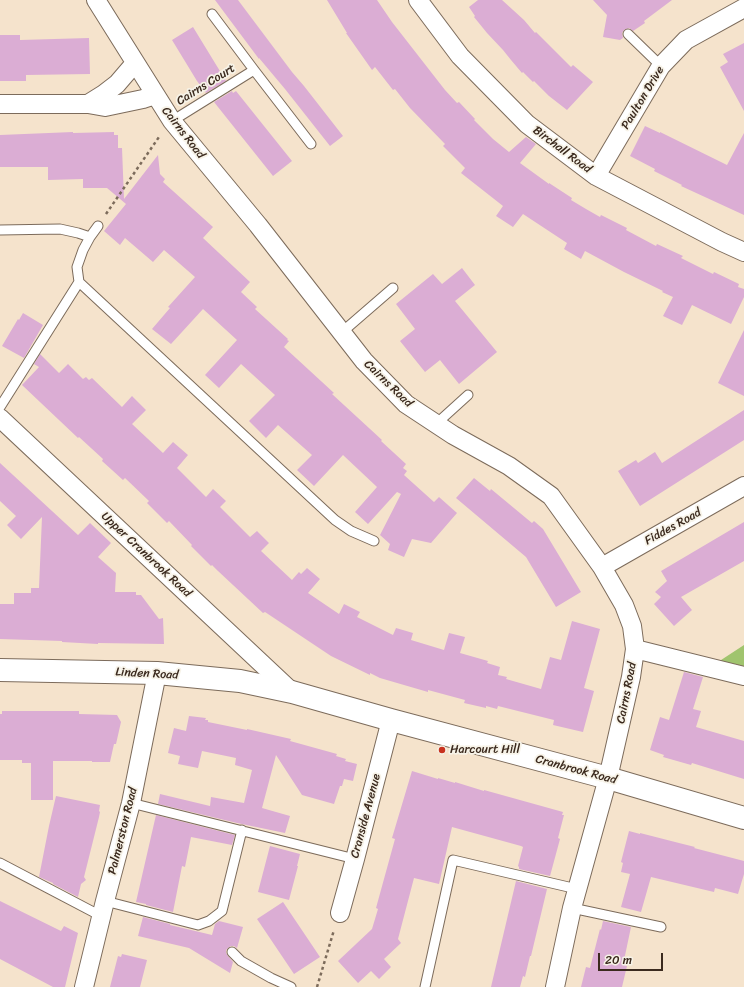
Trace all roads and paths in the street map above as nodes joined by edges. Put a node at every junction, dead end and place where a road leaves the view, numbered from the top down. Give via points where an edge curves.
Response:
1 (96, 0) edge
2 (418, 0) edge
3 (744, 8) edge
4 (212, 14) dead end
5 (628, 34) dead end
6 (135, 63) junction
7 (661, 66) junction
8 (254, 70) junction
9 (155, 95) junction
10 (0, 104) edge
11 (88, 104) junction
12 (172, 121) junction
13 (311, 144) dead end
14 (596, 176) junction
15 (98, 226) joint
16 (0, 230) edge
17 (90, 237) junction
18 (744, 252) edge
19 (79, 282) junction
20 (394, 288) dead end
21 (341, 333) junction
22 (468, 395) dead end
23 (0, 407) edge
24 (0, 418) edge
25 (436, 424) junction
26 (744, 486) edge
27 (374, 541) dead end
28 (602, 567) junction
29 (635, 649) junction
30 (0, 670) edge
31 (157, 673) junction
32 (744, 676) edge
33 (292, 692) junction
34 (391, 720) junction
35 (608, 778) junction
36 (131, 803) junction
37 (744, 818) edge
38 (242, 830) junction
39 (355, 859) junction
40 (0, 863) edge
41 (577, 889) junction
42 (103, 908) junction
43 (572, 908) junction
44 (340, 913) dead end
45 (661, 927) dead end
46 (331, 942) dead end
47 (232, 952) dead end
48 (84, 987) edge
49 (291, 987) edge
50 (317, 987) edge
51 (425, 987) edge
52 (555, 987) edge

1 - 6 street, Cairns Road
2 - 14 street, Birchall Road via 460,56 528,124
3 - 7 street, Paulton Drive via 686,40
4 - 8 lane, Cairns Court
5 - 7 lane
6 - 9 street, Cairns Road
6 - 11 street via 117,84
7 - 14 street, Paulton Drive
8 - 12 lane, Cairns Court
8 - 13 lane, Cairns Court
9 - 11 street via 105,107
9 - 12 street, Cairns Road
10 - 11 street
12 - 15 path
12 - 21 street, Cairns Road via 258,225
14 - 18 street, Birchall Road
15 - 17 lane
16 - 17 lane via 60,229
17 - 19 lane via 77,267
19 - 23 lane
19 - 27 lane via 335,520 350,531
20 - 21 lane
21 - 25 street, Cairns Road via 406,404
22 - 25 lane
24 - 33 street, Upper Cranbrook Road
25 - 28 street, Cairns Road via 509,466 551,496
26 - 28 street, Fiddes Road
28 - 29 street, Cairns Road via 624,605 632,626
29 - 32 street
29 - 35 street, Cairns Road via 632,677
30 - 31 main road, Linden Road
31 - 33 main road, Linden Road via 240,681
31 - 36 street, Palmerston Road
33 - 34 main road, Cranbrook Road
34 - 35 main road, Cranbrook Road
34 - 39 street, Cranside Avenue
35 - 37 main road, Cranbrook Road
35 - 41 street
36 - 38 lane
36 - 42 street, Palmerston Road
38 - 39 lane
38 - 42 lane via 222,911 209,922 198,925
39 - 44 street, Cranside Avenue
40 - 42 lane
41 - 43 street
41 - 51 lane via 454,860
42 - 48 street, Palmerston Road
43 - 45 lane
43 - 52 street
46 - 50 path
47 - 49 lane via 241,961

